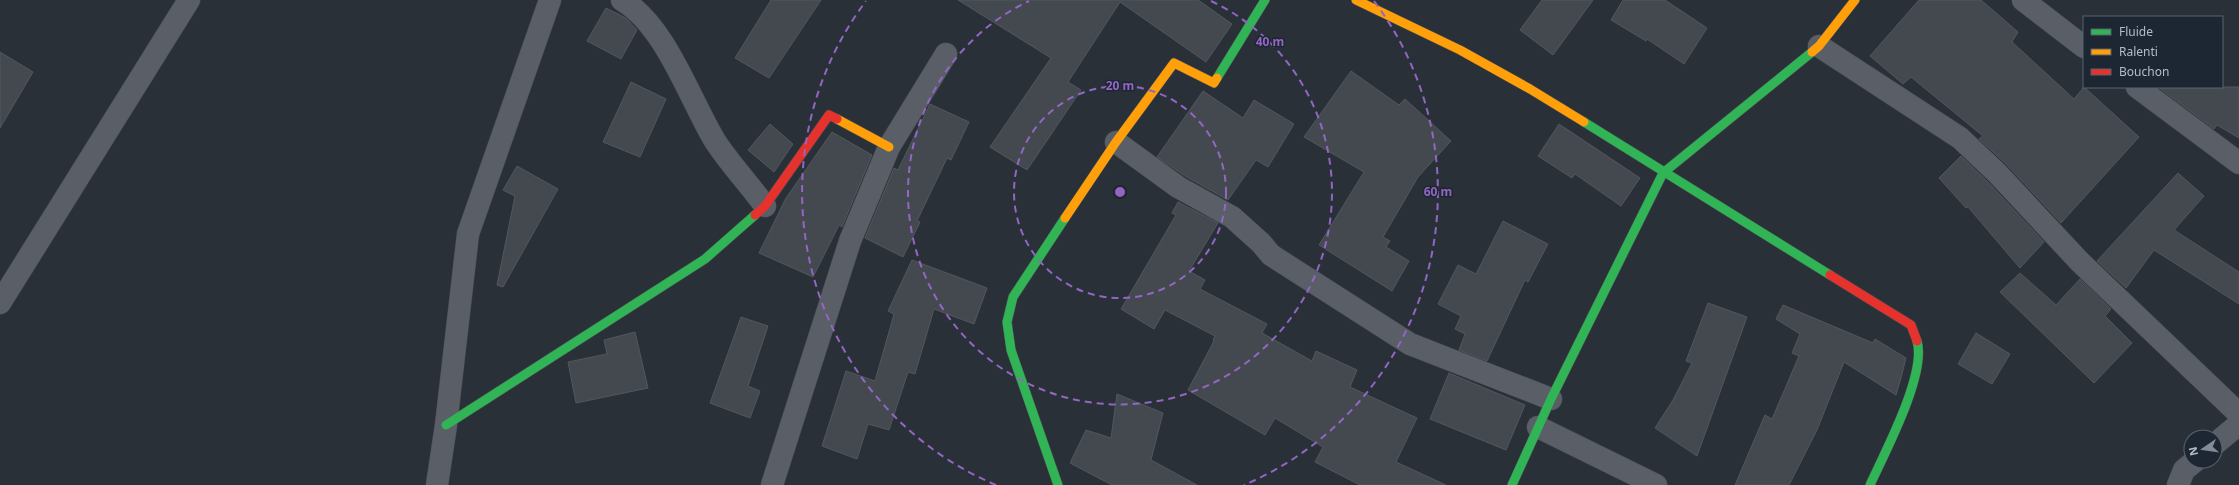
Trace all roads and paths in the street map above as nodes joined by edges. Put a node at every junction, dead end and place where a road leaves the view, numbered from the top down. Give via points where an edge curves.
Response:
1 (189, 0) edge
2 (550, 0) edge
3 (622, 0) edge
4 (1265, 0) edge
5 (1356, 0) edge
6 (1854, 0) edge
7 (2024, 0) edge
8 (1819, 46) junction
9 (2083, 46) edge
10 (946, 54) dead end
11 (2138, 88) edge
12 (1116, 142) junction
13 (889, 146) junction
14 (2239, 163) edge
15 (1663, 173) junction
16 (765, 206) junction
17 (0, 303) edge
18 (1550, 399) junction
19 (2239, 414) edge
20 (2239, 424) edge
21 (446, 426) junction
22 (1538, 427) junction
23 (2223, 437) edge
24 (2185, 469) edge
25 (438, 484) edge
26 (772, 485) edge
27 (1058, 485) edge
28 (1512, 485) edge
29 (1656, 485) edge
30 (1870, 485) edge
31 (2178, 485) edge

1 - 17 street
2 - 21 street via 468,234
3 - 16 street via 632,6 654,29 716,142
4 - 12 street via 1214,83 1174,63
5 - 15 street via 1460,50 1530,89
6 - 8 street
7 - 9 street
8 - 15 street
8 - 19 street via 1960,138 1997,173 2080,262
10 - 13 street
11 - 14 street
12 - 18 street via 1178,187 1232,217 1271,255 1410,344
12 - 27 street via 1013,297 1008,322 1011,350
13 - 16 street via 829,114
13 - 26 street via 850,241
15 - 18 street
15 - 30 street via 1911,325 1919,348 1914,377
16 - 21 street via 705,259
18 - 22 street
20 - 23 street
21 - 25 street
22 - 28 street
22 - 29 street
24 - 31 street

